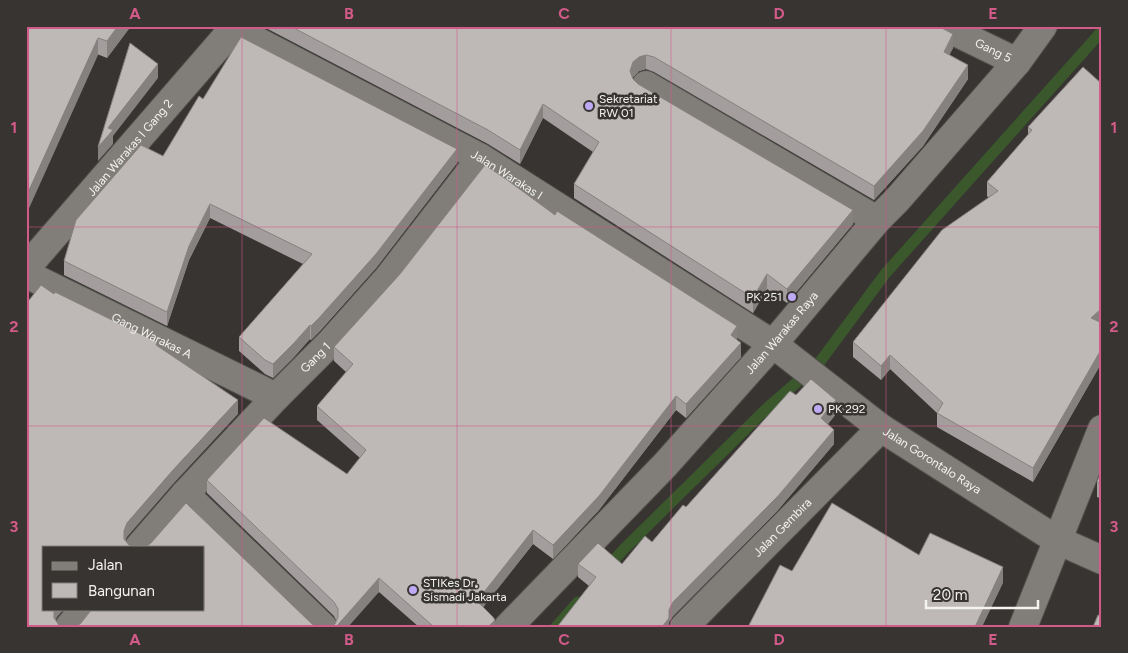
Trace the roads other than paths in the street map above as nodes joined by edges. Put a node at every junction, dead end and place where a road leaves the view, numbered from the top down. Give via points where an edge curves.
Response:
1 (943, 26) edge
2 (1043, 26) edge
3 (231, 28) edge
4 (1017, 62) junction
5 (646, 85) dead end
6 (481, 158) junction
7 (876, 220) junction
8 (26, 268) edge
9 (26, 274) edge
10 (781, 350) junction
11 (276, 397) junction
12 (881, 428) junction
13 (1102, 430) edge
14 (185, 494) junction
15 (1056, 540) junction
16 (140, 546) edge
17 (1102, 560) edge
18 (83, 610) edge
19 (68, 627) edge
20 (323, 627) edge
21 (508, 627) edge
22 (684, 627) edge
23 (1023, 627) edge

1 - 4 street, Gang 5
2 - 4 street, Jalan Warakas Raya
3 - 6 street, Jalan Warakas I
3 - 8 street, Jalan Warakas I Gang 2
4 - 7 street, Jalan Warakas Raya
5 - 7 street
6 - 10 street, Jalan Warakas I
6 - 11 street, Gang 1 via 388,278
7 - 10 street, Jalan Warakas Raya
9 - 11 street, Gang Warakas A
10 - 12 street, Jalan Gorontalo Raya
10 - 21 street, Jalan Warakas Raya
11 - 14 street, Gang 1
12 - 15 street, Jalan Gorontalo Raya
12 - 22 street, Jalan Gembira
13 - 15 street
14 - 16 street, Gang 1
14 - 20 street
15 - 17 street, Jalan Gorontalo Raya
15 - 23 street
18 - 19 street

